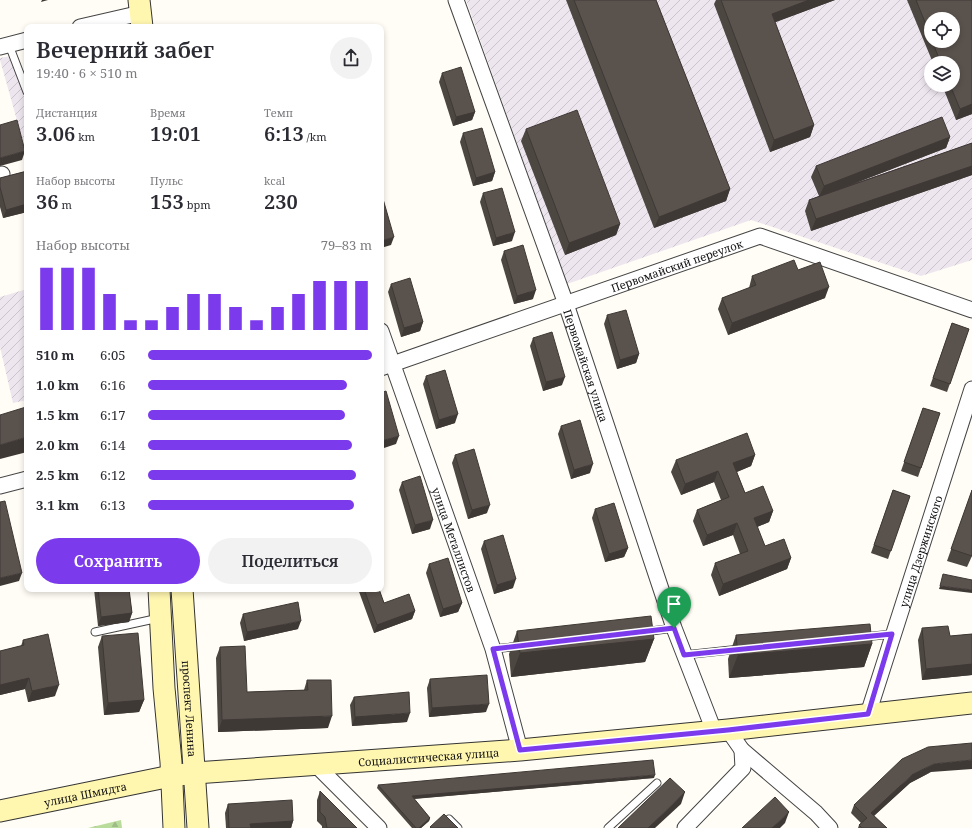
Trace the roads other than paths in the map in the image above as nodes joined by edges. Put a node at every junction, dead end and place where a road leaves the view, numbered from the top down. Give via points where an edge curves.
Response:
1 (456, 0) edge
2 (141, 13) edge
3 (93, 24) edge
4 (24, 41) edge
5 (5, 46) edge
6 (24, 86) edge
7 (566, 304) junction
8 (972, 310) edge
9 (384, 348) edge
10 (387, 366) edge
11 (972, 389) edge
12 (24, 480) edge
13 (0, 486) edge
14 (159, 592) edge
15 (182, 592) edge
16 (161, 618) junction
17 (674, 628) junction
18 (95, 632) dead end
19 (634, 633) edge
20 (892, 634) junction
21 (854, 638) edge
22 (532, 645) edge
23 (493, 649) junction
24 (746, 649) edge
25 (684, 655) junction
26 (972, 703) edge
27 (868, 714) junction
28 (721, 731) junction
29 (520, 750) junction
30 (742, 750) junction
31 (315, 764) junction
32 (195, 773) junction
33 (171, 776) junction
34 (657, 783) dead end
35 (0, 811) edge
36 (440, 819) edge
37 (174, 828) edge
38 (198, 828) edge
39 (379, 828) edge
40 (458, 828) edge
41 (608, 828) edge
42 (684, 828) edge
43 (830, 828) edge

1 - 7 street, Первомайская улица
2 - 3 street
4 - 5 street
5 - 6 lane
7 - 8 street, Первомайский переулок via 760,236
7 - 10 street, Первомайский переулок
7 - 17 street, Первомайская улица
9 - 10 street, улица Металлистов
10 - 23 street, улица Металлистов
11 - 20 street, улица Дзержинского
12 - 13 street
14 - 16 main road
15 - 32 main road, проспект Ленина
16 - 18 lane
16 - 33 main road
17 - 19 lane
17 - 25 street, Первомайская улица
20 - 21 lane
20 - 27 street, улица Дзержинского
22 - 23 lane
23 - 29 street, улица Металлистов
24 - 25 lane
25 - 28 street, Первомайская улица
26 - 27 main road, Социалистическая улица
27 - 28 main road, Социалистическая улица
28 - 29 main road, Социалистическая улица
28 - 30 street, Первомайская улица
29 - 31 main road, Социалистическая улица
30 - 42 street via 743,768
30 - 43 street, Первомайская улица
31 - 32 main road, Социалистическая улица
31 - 39 street
32 - 33 main road, Социалистическая улица
32 - 38 main road, проспект Ленина
33 - 35 main road, улица Шмидта
33 - 37 main road
34 - 41 lane
36 - 40 lane via 445,815

